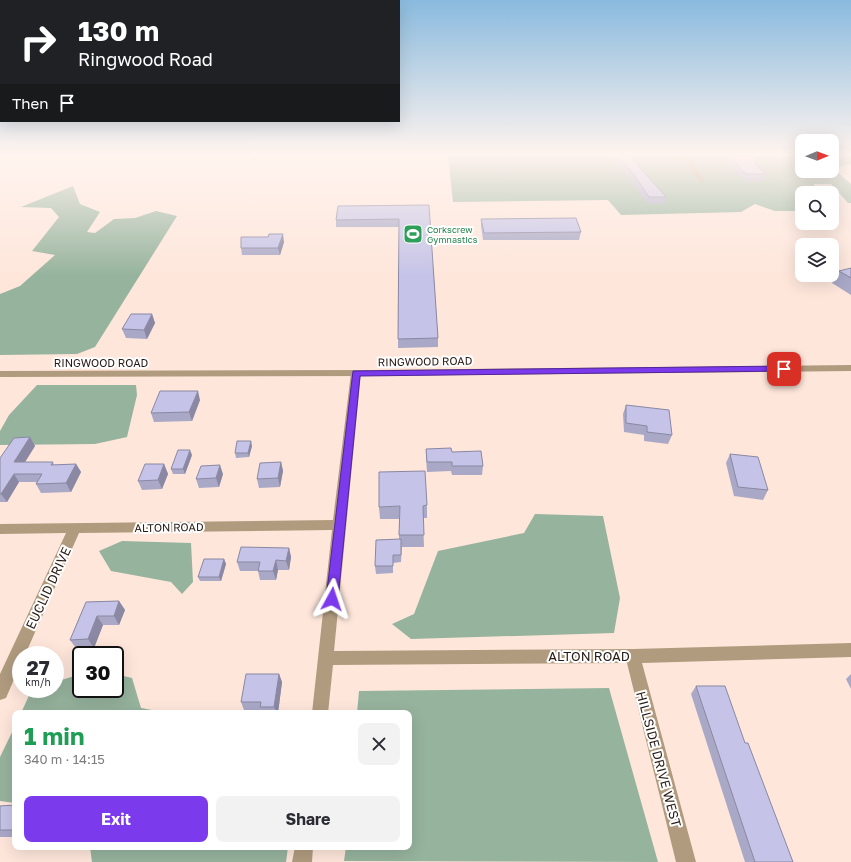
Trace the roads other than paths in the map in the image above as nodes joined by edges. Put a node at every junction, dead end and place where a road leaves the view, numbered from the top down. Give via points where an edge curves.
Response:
1 (851, 368) edge
2 (356, 373) junction
3 (0, 374) edge
4 (339, 525) junction
5 (75, 528) junction
6 (0, 529) edge
7 (851, 650) edge
8 (633, 656) junction
9 (326, 658) junction
10 (0, 692) edge
11 (320, 710) edge
12 (304, 850) edge
13 (302, 862) edge
14 (686, 862) edge

1 - 2 street, RINGWOOD ROAD
2 - 3 street, RINGWOOD ROAD
2 - 4 street
4 - 5 street, ALTON ROAD
4 - 9 street
5 - 6 street, ALTON ROAD
5 - 10 street, EUCLID DRIVE
7 - 8 street, ALTON ROAD
8 - 9 street, ALTON ROAD
8 - 14 street, HILLSIDE DRIVE WEST
9 - 11 street
12 - 13 street

